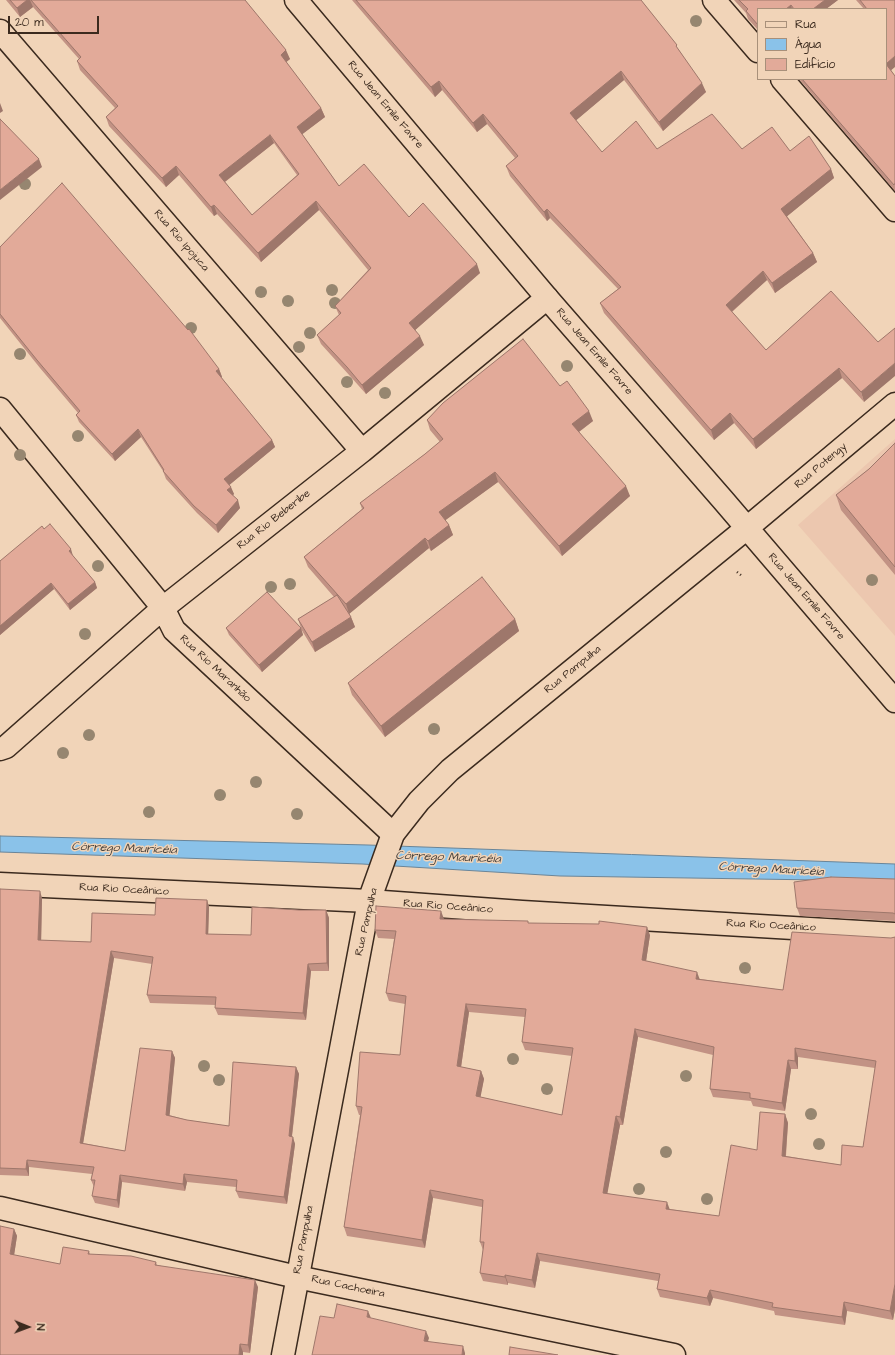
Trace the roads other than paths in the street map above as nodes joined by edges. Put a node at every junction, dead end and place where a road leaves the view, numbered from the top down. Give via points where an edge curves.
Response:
1 (296, 0) edge
2 (714, 0) edge
3 (0, 30) edge
4 (757, 50) edge
5 (783, 80) edge
6 (895, 210) edge
7 (547, 298) junction
8 (895, 404) edge
9 (0, 409) edge
10 (362, 451) junction
11 (747, 528) junction
12 (163, 608) junction
13 (895, 702) edge
14 (2, 746) edge
15 (392, 838) junction
16 (0, 884) edge
17 (369, 901) junction
18 (895, 934) edge
19 (0, 1208) edge
20 (297, 1277) junction
21 (283, 1355) edge
22 (674, 1355) edge

1 - 7 street, Rua Jean Emile Favre
2 - 4 street
3 - 10 street, Rua Rio Ipojuca
5 - 6 street
7 - 10 street, Rua Rio Beberibe
7 - 11 street, Rua Jean Emile Favre
8 - 11 street, Rua Potengy
9 - 12 street, Rua Rio Maranhão
10 - 12 street, Rua Rio Beberibe
11 - 13 street, Rua Jean Emile Favre
11 - 15 street, Rua Pampulha via 450,770 419,801
12 - 14 street, Rua Rio Beberibe
12 - 15 street, Rua Rio Maranhão via 174,630
15 - 17 street, Rua Pampulha
16 - 17 street, Rua Rio Oceânico
17 - 18 street, Rua Rio Oceânico
17 - 20 street, Rua Pampulha
19 - 20 street, Rua Cachoeira
20 - 21 street, Rua Pampulha
20 - 22 street, Rua Cachoeira

